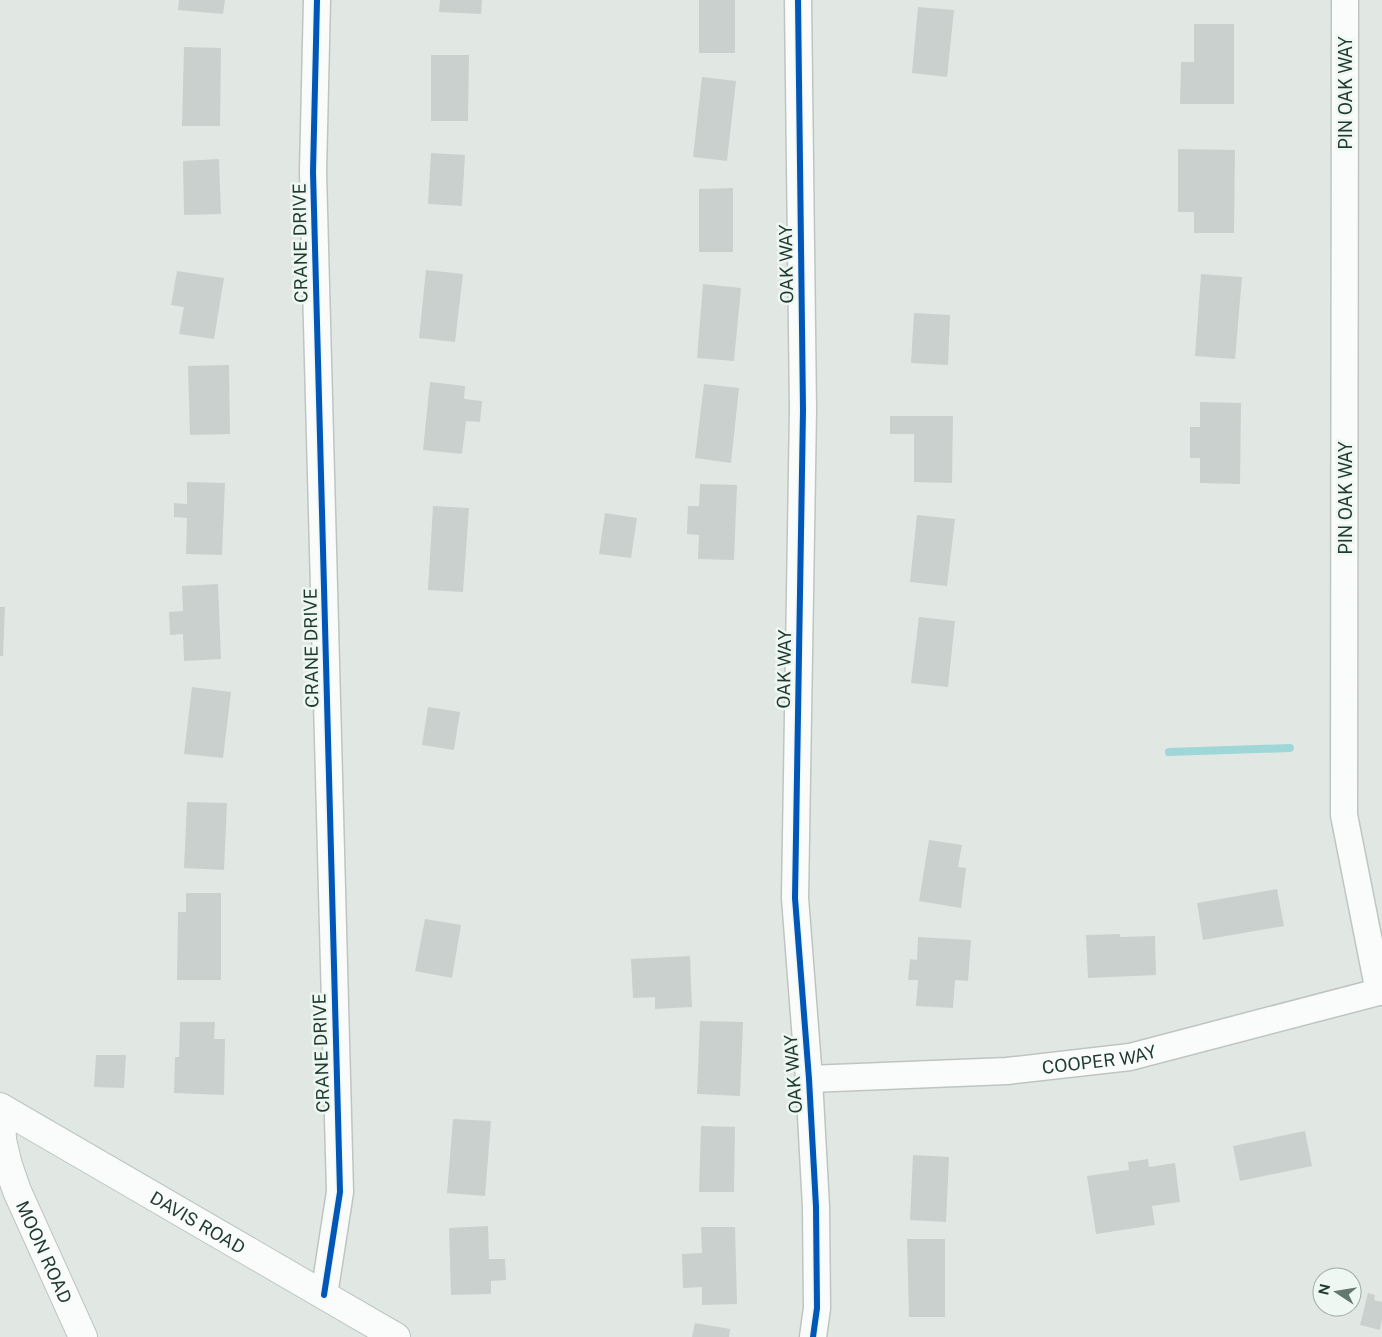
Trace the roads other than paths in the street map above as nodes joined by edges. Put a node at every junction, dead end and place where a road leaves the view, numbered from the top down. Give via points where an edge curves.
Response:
1 (317, 0) edge
2 (798, 0) edge
3 (1345, 0) edge
4 (1381, 991) edge
5 (809, 1079) junction
6 (0, 1108) edge
7 (324, 1295) junction
8 (83, 1337) edge
9 (396, 1337) edge
10 (813, 1337) edge

1 - 7 street, CRANE DRIVE via 313,172 340,1192
2 - 5 street, OAK WAY via 803,410 794,898
3 - 4 street, PIN OAK WAY via 1344,815
4 - 5 street, COOPER WAY via 1130,1057 1007,1071
5 - 10 street, OAK WAY via 816,1207 817,1308
6 - 7 street, DAVIS ROAD
6 - 8 street, MOON ROAD via 2,1140 17,1191
7 - 9 street, DAVIS ROAD

